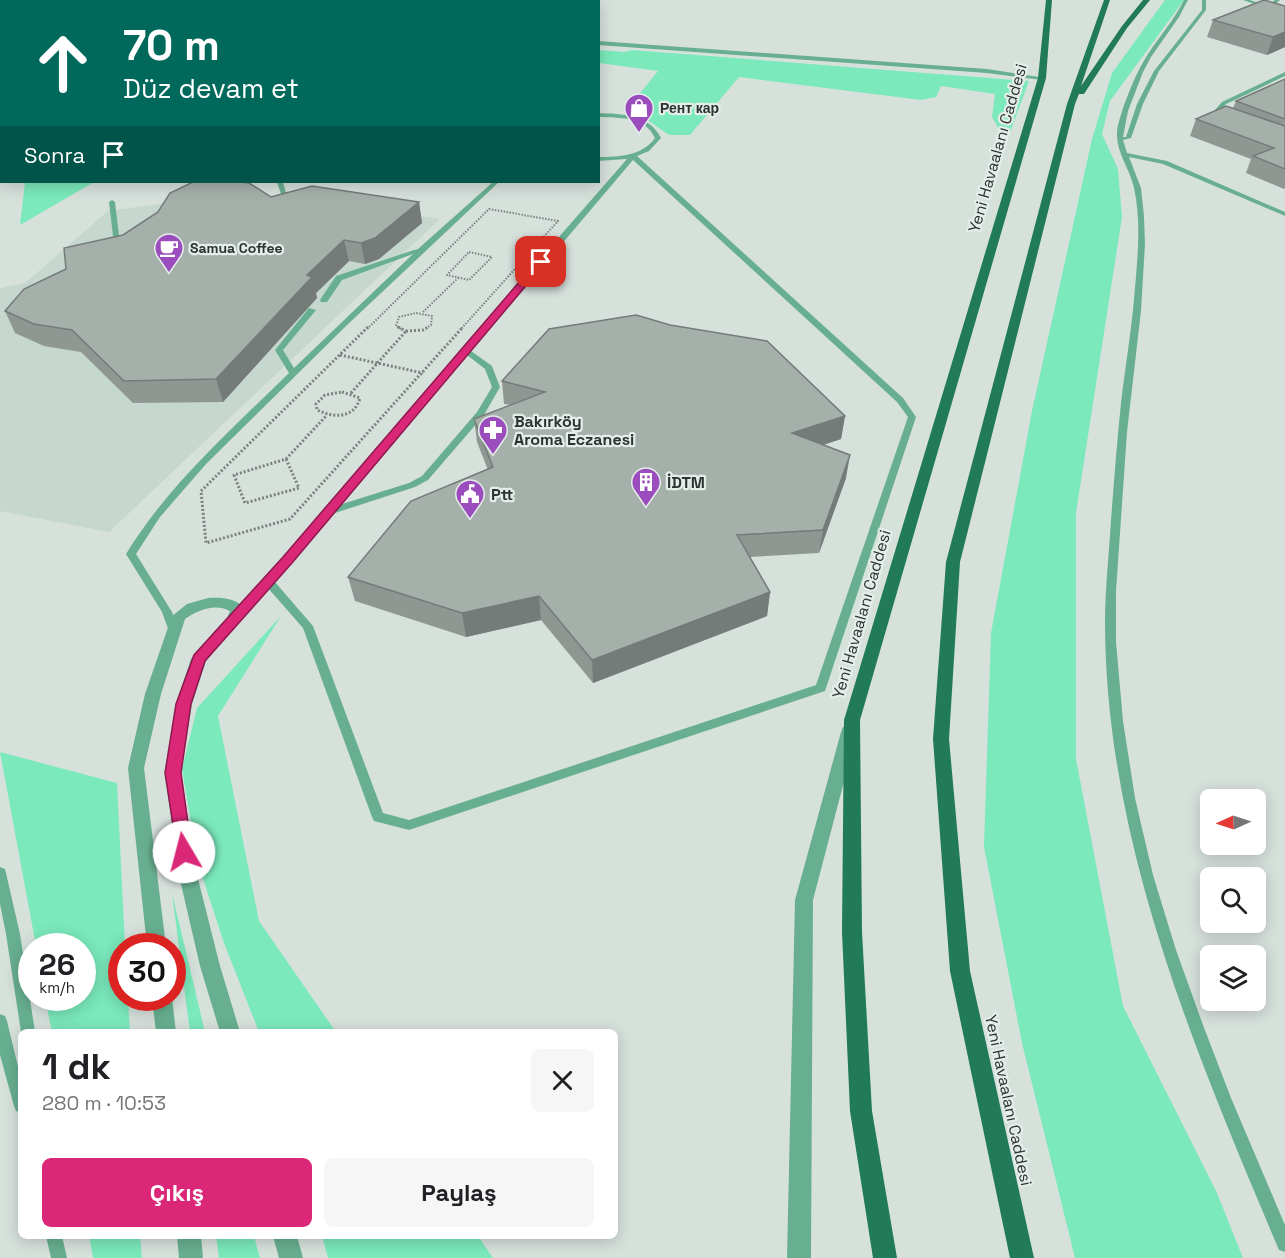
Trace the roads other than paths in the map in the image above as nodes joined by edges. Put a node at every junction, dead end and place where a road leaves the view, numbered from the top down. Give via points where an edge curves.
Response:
1 (1049, 0) edge
2 (1107, 0) edge
3 (1147, 0) edge
4 (1186, 0) edge
5 (1204, 0) edge
6 (1245, 0) edge
7 (1278, 0) edge
8 (1268, 8) junction
9 (1285, 14) edge
10 (600, 43) edge
11 (1283, 77) edge
12 (1042, 78) junction
13 (1266, 83) junction
14 (1276, 86) edge
15 (1071, 104) junction
16 (600, 115) edge
17 (1233, 123) edge
18 (1120, 139) junction
19 (1124, 154) junction
20 (633, 156) junction
21 (600, 159) edge
22 (280, 183) edge
23 (495, 183) edge
24 (112, 202) dead end
25 (287, 202) edge
26 (1285, 214) edge
27 (116, 236) edge
28 (422, 249) junction
29 (324, 300) dead end
30 (312, 309) dead end
31 (465, 350) junction
32 (292, 373) junction
33 (328, 512) junction
34 (268, 581) junction
35 (230, 623) junction
36 (174, 631) junction
37 (852, 720) junction
38 (0, 873) edge
39 (155, 933) edge
40 (164, 1011) edge
41 (0, 1021) edge
42 (28, 1029) edge
43 (166, 1029) edge
44 (229, 1029) edge
45 (18, 1096) edge
46 (55, 1239) edge
47 (189, 1239) edge
48 (286, 1239) edge
49 (1285, 1244) edge
50 (59, 1258) edge
51 (191, 1258) edge
52 (291, 1258) edge
53 (799, 1258) edge
54 (885, 1258) edge
55 (1022, 1258) edge

1 - 12 main road, Yeni Havaalanı Caddesi
2 - 15 main road, Yeni Havaalanı Caddesi
3 - 15 main road
4 - 18 lane via 1144,65
5 - 18 lane via 1204,10 1157,71 1128,138
6 - 8 lane
7 - 8 lane
8 - 9 lane
10 - 12 street
11 - 13 lane
12 - 37 main road, Yeni Havaalanı Caddesi
13 - 14 lane
13 - 17 lane via 1224,103 1217,111
15 - 55 main road, Yeni Havaalanı Caddesi via 953,562 941,739 960,971
16 - 20 lane via 634,118 656,130 658,138 654,145
18 - 19 lane
19 - 26 lane via 1165,162
19 - 49 lane via 1138,189 1141,226 1139,289 1126,394 1111,591 1110,642 1123,761 1137,832 1179,982 1211,1071
20 - 21 lane
20 - 31 lane
20 - 34 lane via 900,400 912,417 821,688 409,825 378,817 308,626
22 - 25 lane
23 - 28 lane
24 - 27 lane
28 - 29 lane via 339,278
28 - 32 lane
30 - 32 lane via 279,350
31 - 33 lane
31 - 33 lane via 489,368 496,387 481,413 425,478
32 - 36 lane via 184,482 147,525 131,554 167,612
33 - 34 lane
34 - 35 lane
35 - 36 street via 238,609 232,604 206,603 179,616
35 - 44 street via 199,659 184,704 173,773 187,871
36 - 39 street via 153,694 136,768
37 - 53 street via 804,900
37 - 54 main road, Yeni Havaalanı Caddesi via 852,932 861,1111
38 - 42 lane
40 - 43 street
41 - 45 lane
46 - 50 lane
47 - 51 street
48 - 52 street

